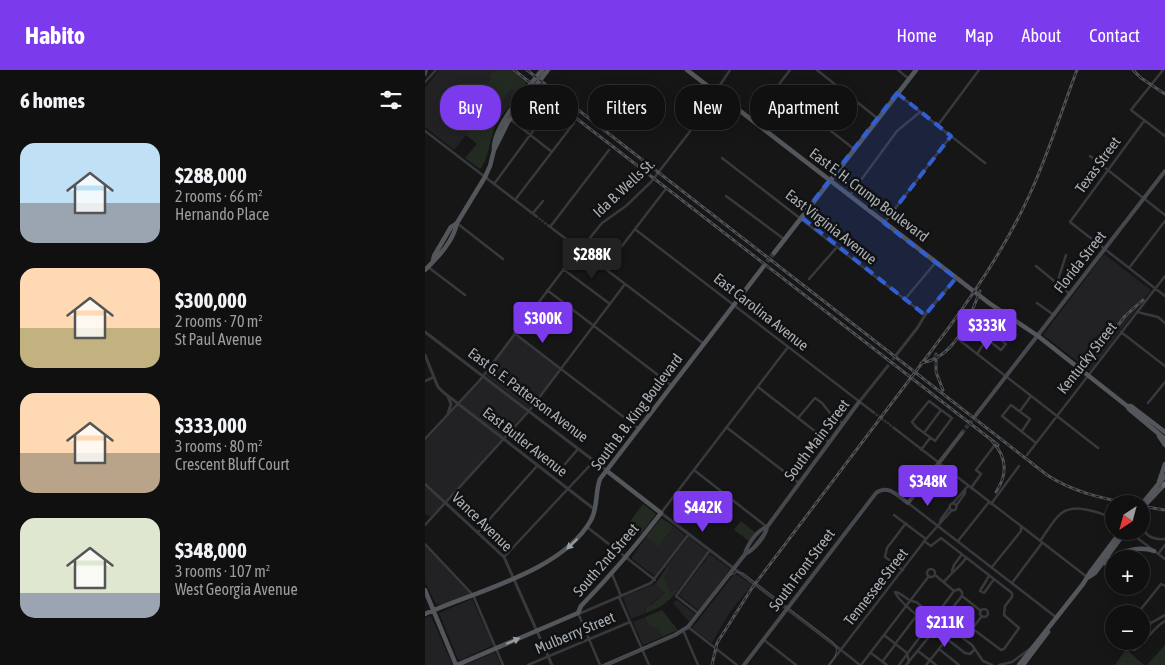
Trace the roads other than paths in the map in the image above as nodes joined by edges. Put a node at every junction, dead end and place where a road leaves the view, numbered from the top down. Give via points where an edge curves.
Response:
1 (426, 70) edge
2 (436, 70) edge
3 (542, 70) edge
4 (548, 70) edge
5 (687, 70) edge
6 (731, 70) edge
7 (790, 70) edge
8 (817, 70) edge
9 (898, 70) edge
10 (916, 70) edge
11 (979, 70) edge
12 (1163, 70) edge
13 (425, 74) edge
14 (909, 78) junction
15 (425, 82) edge
16 (706, 85) edge
17 (721, 85) edge
18 (778, 85) edge
19 (897, 93) junction
20 (740, 112) edge
21 (920, 112) junction
22 (508, 118) junction
23 (877, 118) junction
24 (750, 119) edge
25 (1144, 121) junction
26 (938, 125) junction
27 (535, 130) edge
28 (569, 130) edge
29 (691, 130) edge
30 (764, 130) edge
31 (830, 130) edge
32 (425, 131) edge
33 (531, 135) junction
34 (951, 136) junction
35 (1165, 136) edge
36 (854, 149) junction
37 (609, 150) dead end
38 (552, 152) junction
39 (1090, 156) dead end
40 (722, 158) dead end
41 (985, 163) dead end
42 (1108, 170) junction
43 (1165, 171) edge
44 (485, 177) junction
45 (829, 181) junction
46 (494, 184) junction
47 (665, 190) dead end
48 (725, 196) dead end
49 (849, 196) junction
50 (1144, 198) junction
51 (515, 200) junction
52 (543, 201) dead end
53 (533, 214) junction
54 (1165, 214) edge
55 (536, 216) tunnel mouth
56 (801, 218) junction
57 (1165, 221) edge
58 (457, 223) junction
59 (884, 223) junction
60 (636, 230) junction
61 (784, 239) junction
62 (837, 246) junction
63 (579, 249) junction
64 (1104, 249) junction
65 (774, 253) tunnel mouth
66 (1066, 255) dead end
67 (503, 258) dead end
68 (935, 262) junction
69 (1036, 266) dead end
70 (763, 267) tunnel mouth
71 (605, 268) junction
72 (1129, 268) junction
73 (427, 269) edge
74 (563, 269) junction
75 (1165, 276) edge
76 (956, 278) junction
77 (809, 279) dead end
78 (1057, 283) junction
79 (625, 284) junction
80 (1155, 289) junction
81 (547, 290) junction
82 (1070, 294) junction
83 (465, 295) dead end
84 (1165, 296) edge
85 (905, 299) junction
86 (1037, 303) dead end
87 (610, 304) junction
88 (734, 305) junction
89 (1137, 312) junction
90 (925, 315) junction
91 (1054, 315) junction
92 (1165, 323) edge
93 (981, 325) dead end
94 (593, 326) junction
95 (974, 329) dead end
96 (425, 332) edge
97 (1121, 332) junction
98 (514, 333) junction
99 (1038, 336) junction
100 (959, 339) dead end
101 (987, 339) junction
102 (704, 344) junction
103 (788, 347) junction
104 (425, 354) edge
105 (897, 354) tunnel mouth
106 (977, 354) junction
107 (1165, 366) edge
108 (887, 367) tunnel mouth
109 (561, 369) junction
110 (1088, 375) junction
111 (483, 376) junction
112 (435, 377) junction
113 (1006, 377) junction
114 (425, 381) edge
115 (1165, 382) edge
116 (673, 386) junction
117 (758, 387) junction
118 (1031, 396) junction
119 (448, 397) junction
120 (859, 402) junction
121 (1148, 403) dead end
122 (458, 404) junction
123 (1127, 406) junction
124 (941, 410) junction
125 (529, 411) junction
126 (1020, 411) junction
127 (873, 412) tunnel mouth
128 (448, 414) junction
129 (977, 415) tunnel mouth
130 (1056, 416) junction
131 (798, 418) junction
132 (843, 424) junction
133 (726, 427) junction
134 (639, 428) junction
135 (894, 428) tunnel mouth
136 (1021, 431) junction
137 (1165, 432) edge
138 (924, 433) junction
139 (962, 433) tunnel mouth
140 (1157, 433) junction
141 (426, 434) edge
142 (930, 438) junction
143 (425, 439) edge
144 (503, 439) junction
145 (1165, 439) edge
146 (829, 442) junction
147 (1036, 443) junction
148 (1165, 445) edge
149 (993, 446) dead end
150 (578, 448) junction
151 (1098, 448) dead end
152 (921, 450) junction
153 (1027, 455) dead end
154 (594, 461) junction
155 (939, 463) junction
156 (565, 464) dead end
157 (1165, 464) edge
158 (537, 466) junction
159 (1019, 466) dead end
160 (694, 470) junction
161 (607, 471) junction
162 (1165, 476) edge
163 (799, 483) junction
164 (425, 484) edge
165 (1163, 484) edge
166 (970, 487) junction
167 (569, 490) junction
168 (1150, 498) tunnel mouth
169 (445, 503) junction
170 (908, 503) junction
171 (990, 503) junction
172 (955, 505) junction
173 (594, 509) junction
174 (951, 509) junction
175 (661, 513) junction
176 (1105, 514) edge
177 (894, 515) dead end
178 (906, 523) junction
179 (425, 525) edge
180 (937, 525) junction
181 (587, 527) junction
182 (767, 527) junction
183 (1021, 527) junction
184 (478, 532) junction
185 (689, 534) junction
186 (1150, 536) edge
187 (1165, 539) edge
188 (925, 540) junction
189 (1114, 540) edge
190 (1122, 540) edge
191 (1139, 540) edge
192 (958, 541) junction
193 (1041, 542) junction
194 (425, 544) edge
195 (1165, 545) edge
196 (711, 550) junction
197 (1156, 552) junction
198 (962, 554) junction
199 (504, 557) junction
200 (965, 557) junction
201 (627, 558) junction
202 (982, 559) junction
203 (1165, 559) edge
204 (977, 566) junction
205 (992, 567) junction
206 (1100, 567) junction
207 (734, 569) junction
208 (903, 570) junction
209 (952, 571) junction
210 (612, 574) junction
211 (935, 575) junction
212 (929, 576) junction
213 (989, 576) junction
214 (1088, 578) junction
215 (515, 579) junction
216 (994, 579) junction
217 (655, 580) junction
218 (944, 582) junction
219 (1012, 583) junction
220 (1163, 585) edge
221 (889, 588) junction
222 (425, 590) edge
223 (954, 591) junction
224 (895, 592) junction
225 (473, 595) junction
226 (620, 596) junction
227 (962, 596) junction
228 (911, 602) junction
229 (1146, 605) edge
230 (907, 606) junction
231 (787, 609) junction
232 (434, 610) junction
233 (981, 611) junction
234 (578, 613) junction
235 (425, 614) edge
236 (699, 614) junction
237 (917, 615) junction
238 (1165, 615) edge
239 (982, 616) junction
240 (935, 617) junction
241 (1057, 618) junction
242 (961, 620) dead end
243 (1165, 621) edge
244 (630, 622) junction
245 (941, 622) junction
246 (1151, 623) edge
247 (929, 624) junction
248 (688, 627) junction
249 (973, 628) junction
250 (935, 629) junction
251 (683, 630) junction
252 (537, 631) junction
253 (1150, 634) edge
254 (884, 635) junction
255 (590, 639) junction
256 (947, 639) junction
257 (764, 640) junction
258 (964, 640) junction
259 (895, 644) junction
260 (1032, 647) junction
261 (496, 648) junction
262 (642, 649) junction
263 (939, 649) junction
264 (841, 650) junction
265 (974, 650) junction
266 (918, 651) junction
267 (871, 653) junction
268 (907, 653) junction
269 (548, 657) junction
270 (930, 660) junction
271 (883, 662) junction
272 (908, 663) edge
273 (457, 665) edge
274 (503, 665) edge
275 (528, 665) edge
276 (551, 665) edge
277 (600, 665) edge
278 (605, 665) edge
279 (649, 665) edge
280 (698, 665) edge
281 (737, 665) edge
282 (744, 665) edge
283 (796, 665) edge
284 (829, 665) edge
285 (861, 665) edge
286 (887, 665) edge
287 (899, 665) edge
288 (926, 665) edge
289 (936, 665) edge
290 (959, 665) edge
291 (992, 665) edge
292 (999, 665) edge
293 (1019, 665) edge
294 (1023, 665) edge

1 - 13 main road
2 - 15 street
3 - 22 main road
4 - 22 main road
5 - 16 main road, East E. H. Crump Boulevard
6 - 17 street, Ida B. Wells St.
7 - 18 street
8 - 23 street
9 - 14 street
10 - 14 main road
11 - 26 street
12 - 25 street via 1131,110
14 - 19 main road
19 - 21 street
19 - 23 main road
20 - 24 main road, East E. H. Crump Boulevard
21 - 26 street
21 - 49 street via 897,132
22 - 33 street
22 - 44 main road
23 - 36 main road
25 - 35 street
25 - 42 street, Texas Street
26 - 34 street
27 - 33 street
28 - 38 street
29 - 63 street, Ida B. Wells St. via 651,182 602,223
30 - 45 main road, East E. H. Crump Boulevard
31 - 36 street
32 - 44 street
33 - 38 street
33 - 46 street
34 - 41 street
34 - 59 street
36 - 45 main road
37 - 63 street via 550,227
38 - 51 street
39 - 42 street
40 - 56 street, East Virginia Avenue
42 - 50 street
42 - 64 street, Texas Street via 1070,222
43 - 50 main road, Florida Street
44 - 46 street
44 - 58 main road
45 - 49 main road, East E. H. Crump Boulevard
45 - 56 main road
46 - 51 street
47 - 60 street
48 - 61 street
49 - 59 main road, East E. H. Crump Boulevard
50 - 54 street
50 - 64 main road, Florida Street
51 - 53 street
52 - 53 street
53 - 55 street
56 - 61 main road
56 - 62 street, East Virginia Avenue
57 - 72 street
58 - 67 street
58 - 73 main road via 451,227
59 - 68 main road, East E. H. Crump Boulevard
60 - 71 street
60 - 88 street, East Carolina Avenue
61 - 65 main road
62 - 77 street
62 - 85 street, East Virginia Avenue
63 - 71 street
63 - 74 street, Ida B. Wells St.
64 - 72 street
64 - 82 main road, Florida Street
66 - 78 street
68 - 76 main road, East E. H. Crump Boulevard
68 - 85 street
69 - 78 street
70 - 88 main road, South B. B. King Boulevard
71 - 79 street
72 - 80 street
73 - 83 street
74 - 81 street, Ida B. Wells St.
74 - 87 street
75 - 80 street, Kentucky Street
76 - 90 street
76 - 99 main road, East E. H. Crump Boulevard
78 - 82 street
79 - 87 street
79 - 102 street
80 - 84 street
80 - 89 street, Kentucky Street
81 - 94 street
81 - 98 street, Ida B. Wells St.
82 - 91 main road, Florida Street
85 - 90 street, East Virginia Avenue
86 - 91 street
87 - 94 street
88 - 102 main road, South B. B. King Boulevard
88 - 103 street, East Carolina Avenue
89 - 92 street
89 - 97 street, Kentucky Street
90 - 105 street
91 - 99 main road, Florida Street
93 - 101 street via 1006,344 1001,350
94 - 109 street
94 - 116 street
95 - 101 street
96 - 111 street, East G. E. Patterson Avenue
97 - 107 street
97 - 110 street, Kentucky Street
98 - 109 street
98 - 111 street, Ida B. Wells St.
99 - 110 main road, East E. H. Crump Boulevard
99 - 113 main road, Florida Street
100 - 106 street
101 - 106 street
102 - 116 main road, South B. B. King Boulevard
103 - 117 street, South 2nd Street
103 - 120 street, East Carolina Avenue
104 - 112 street, East Butler Avenue
106 - 113 street
108 - 120 street, South Main Street
109 - 125 street
109 - 134 street
110 - 123 main road, East E. H. Crump Boulevard
110 - 130 street, Kentucky Street
111 - 122 street, Ida B. Wells St.
111 - 125 street, East G. E. Patterson Avenue
112 - 114 street
112 - 119 street, East Butler Avenue
113 - 118 street
113 - 129 main road, Florida Street
115 - 121 street
116 - 134 main road, South B. B. King Boulevard
117 - 131 street
117 - 133 street, South 2nd Street
118 - 126 street
118 - 130 street
119 - 122 street, East Butler Avenue
119 - 128 street via 451,404
120 - 127 street, East Carolina Avenue
120 - 132 main road, South Main Street
122 - 128 street, Ida B. Wells St.
122 - 144 street, East Butler Avenue
123 - 137 main road
123 - 140 main road
124 - 138 street
124 - 138 street via 926,403 912,422
124 - 142 street via 952,420 936,440
125 - 144 street
125 - 150 street, East G. E. Patterson Avenue
126 - 136 street via 1030,419
126 - 136 street via 1011,405 1002,416
128 - 141 street, Ida B. Wells St.
130 - 147 street, Kentucky Street
130 - 151 street
131 - 132 street via 815,398
131 - 146 street
132 - 146 main road, South Main Street
133 - 160 street, South 2nd Street
133 - 163 street
134 - 161 main road, South B. B. King Boulevard
135 - 152 street
136 - 147 street
138 - 142 street
139 - 155 main road
140 - 145 main road
140 - 148 main road
141 - 143 street, Ida B. Wells St.
142 - 152 street
144 - 158 street, East Butler Avenue
144 - 169 street
146 - 163 main road, South Main Street
147 - 153 street, Kentucky Street
149 - 166 street via 976,470 981,474
150 - 154 street, East G. E. Patterson Avenue
150 - 156 street
152 - 155 street
154 - 161 street, East G. E. Patterson Avenue
154 - 167 street
155 - 166 street
155 - 170 main road
157 - 165 main road
158 - 167 street, East Butler Avenue
158 - 184 street
159 - 171 street
160 - 175 street, South 2nd Street
160 - 182 street
161 - 173 main road, South B. B. King Boulevard via 597,488
161 - 175 main road, East G. E. Patterson Avenue
162 - 165 main road
163 - 182 main road, South Main Street
164 - 169 street, Vance Avenue
165 - 168 main road
166 - 171 street
166 - 172 street via 962,491
167 - 173 street, East Butler Avenue
167 - 199 street
169 - 179 street
169 - 184 street, Vance Avenue
170 - 180 street
170 - 231 main road, South Front Street via 890,490 880,490
171 - 183 street
171 - 192 street
172 - 174 street
172 - 174 street via 955,509
173 - 181 main road, South B. B. King Boulevard
174 - 180 street, Tennessee Street via 944,521
175 - 185 street, East G. E. Patterson Avenue
175 - 201 main road, South 2nd Street
176 - 193 street via 1076,507 1066,510
177 - 178 street
178 - 188 street
178 - 208 street via 887,548 885,557
180 - 188 street, Tennessee Street
180 - 192 street
181 - 201 street
181 -> 215 main road, South B. B. King Boulevard via 568,548
182 - 207 main road, South Main Street via 762,528
183 - 193 street
183 - 205 street
184 - 199 street, Vance Avenue
185 - 196 street, East G. E. Patterson Avenue
185 - 217 street
186 - 187 street
188 - 198 street via 931,546 941,538
188 - 208 street, Tennessee Street
189 - 214 main road
190 - 206 main road
191 - 197 street
192 - 202 street
193 - 214 street
193 - 219 street
194 - 225 street
195 - 197 street
196 - 207 street, East G. E. Patterson Avenue
196 - 236 street via 676,596
197 - 203 street
197 - 206 main road via 1139,548 1127,551
198 - 200 street
198 - 209 street
199 - 215 street, Vance Avenue
200 - 204 street
200 - 209 street
201 - 210 main road, South 2nd Street
201 - 217 street
202 - 204 street
202 - 205 street
204 - 213 street
205 - 219 street
206 - 214 main road
207 - 231 street, East G. E. Patterson Avenue
207 - 236 main road, South Main Street
208 - 221 street, Tennessee Street
209 - 218 street
210 - 226 street
210 - 234 main road, South 2nd Street
211 - 212 street
211 - 212 street via 931,569
211 - 218 street
212 - 228 street
213 - 216 street
213 - 216 street via 980,591 983,593
214 - 241 main road
215 - 225 main road, South B. B. King Boulevard
215 - 252 street, Vance Avenue
216 - 249 street via 1013,594 1004,615 1019,630 1001,650
217 - 226 street
218 - 223 street
219 - 241 street
220 - 229 street
221 - 224 street
221 - 264 street, Tennessee Street
222 - 232 main road
223 - 227 street via 959,589
223 - 240 street
224 - 228 street
224 - 230 street
225 - 232 main road, South B. B. King Boulevard
225 - 261 street
226 - 234 street
226 - 244 street
227 - 233 street
227 - 245 street
228 - 230 street
228 - 240 street via 916,602
230 - 237 street
230 - 254 street
231 - 257 main road, South Front Street
231 - 264 street, East G. E. Patterson Avenue
232 - 235 main road, South B. B. King Boulevard
232 - 273 main road
233 - 239 street
233 - 239 street via 988,613
234 - 252 main road, South 2nd Street
234 - 255 street
236 - 248 main road, South Main Street
237 - 247 street
237 - 259 street
238 - 246 street
239 - 249 street
240 - 245 street
240 - 247 street
241 - 260 main road
241 - 294 main road
242 - 249 street
243 - 253 street
244 - 255 street, Mulberry Street
244 - 262 street
245 - 250 street
245 - 258 street
247 - 250 street
247 - 268 street
248 - 251 main road, South Main Street
248 - 281 street
249 - 258 street
250 - 256 street
250 - 266 street
251 - 262 main road, South Main Street
251 - 280 street
261 -> 252 main road, South 2nd Street
252 - 269 street, Vance Avenue
254 - 259 street
254 - 267 street
255 - 269 street, Mulberry Street
255 - 277 street
256 - 263 street
256 - 265 street via 968,654
257 - 282 main road, South Front Street
257 - 283 street
258 - 265 street
259 - 268 street
259 - 271 street
260 - 292 street via 1012,662
260 - 293 main road
261 - 273 main road, South 2nd Street
261 - 274 street
262 - 278 main road, South Main Street
262 - 279 street
263 - 270 street
263 - 290 street
264 - 284 street, Tennessee Street
264 - 285 street
265 - 291 street via 983,661
266 - 270 street
266 - 272 street
267 - 271 street
267 - 285 street
268 - 272 street
268 - 287 street
269 - 275 street, Mulberry Street
269 - 276 street, Vance Avenue
270 - 288 street
270 - 289 street
271 - 286 street

